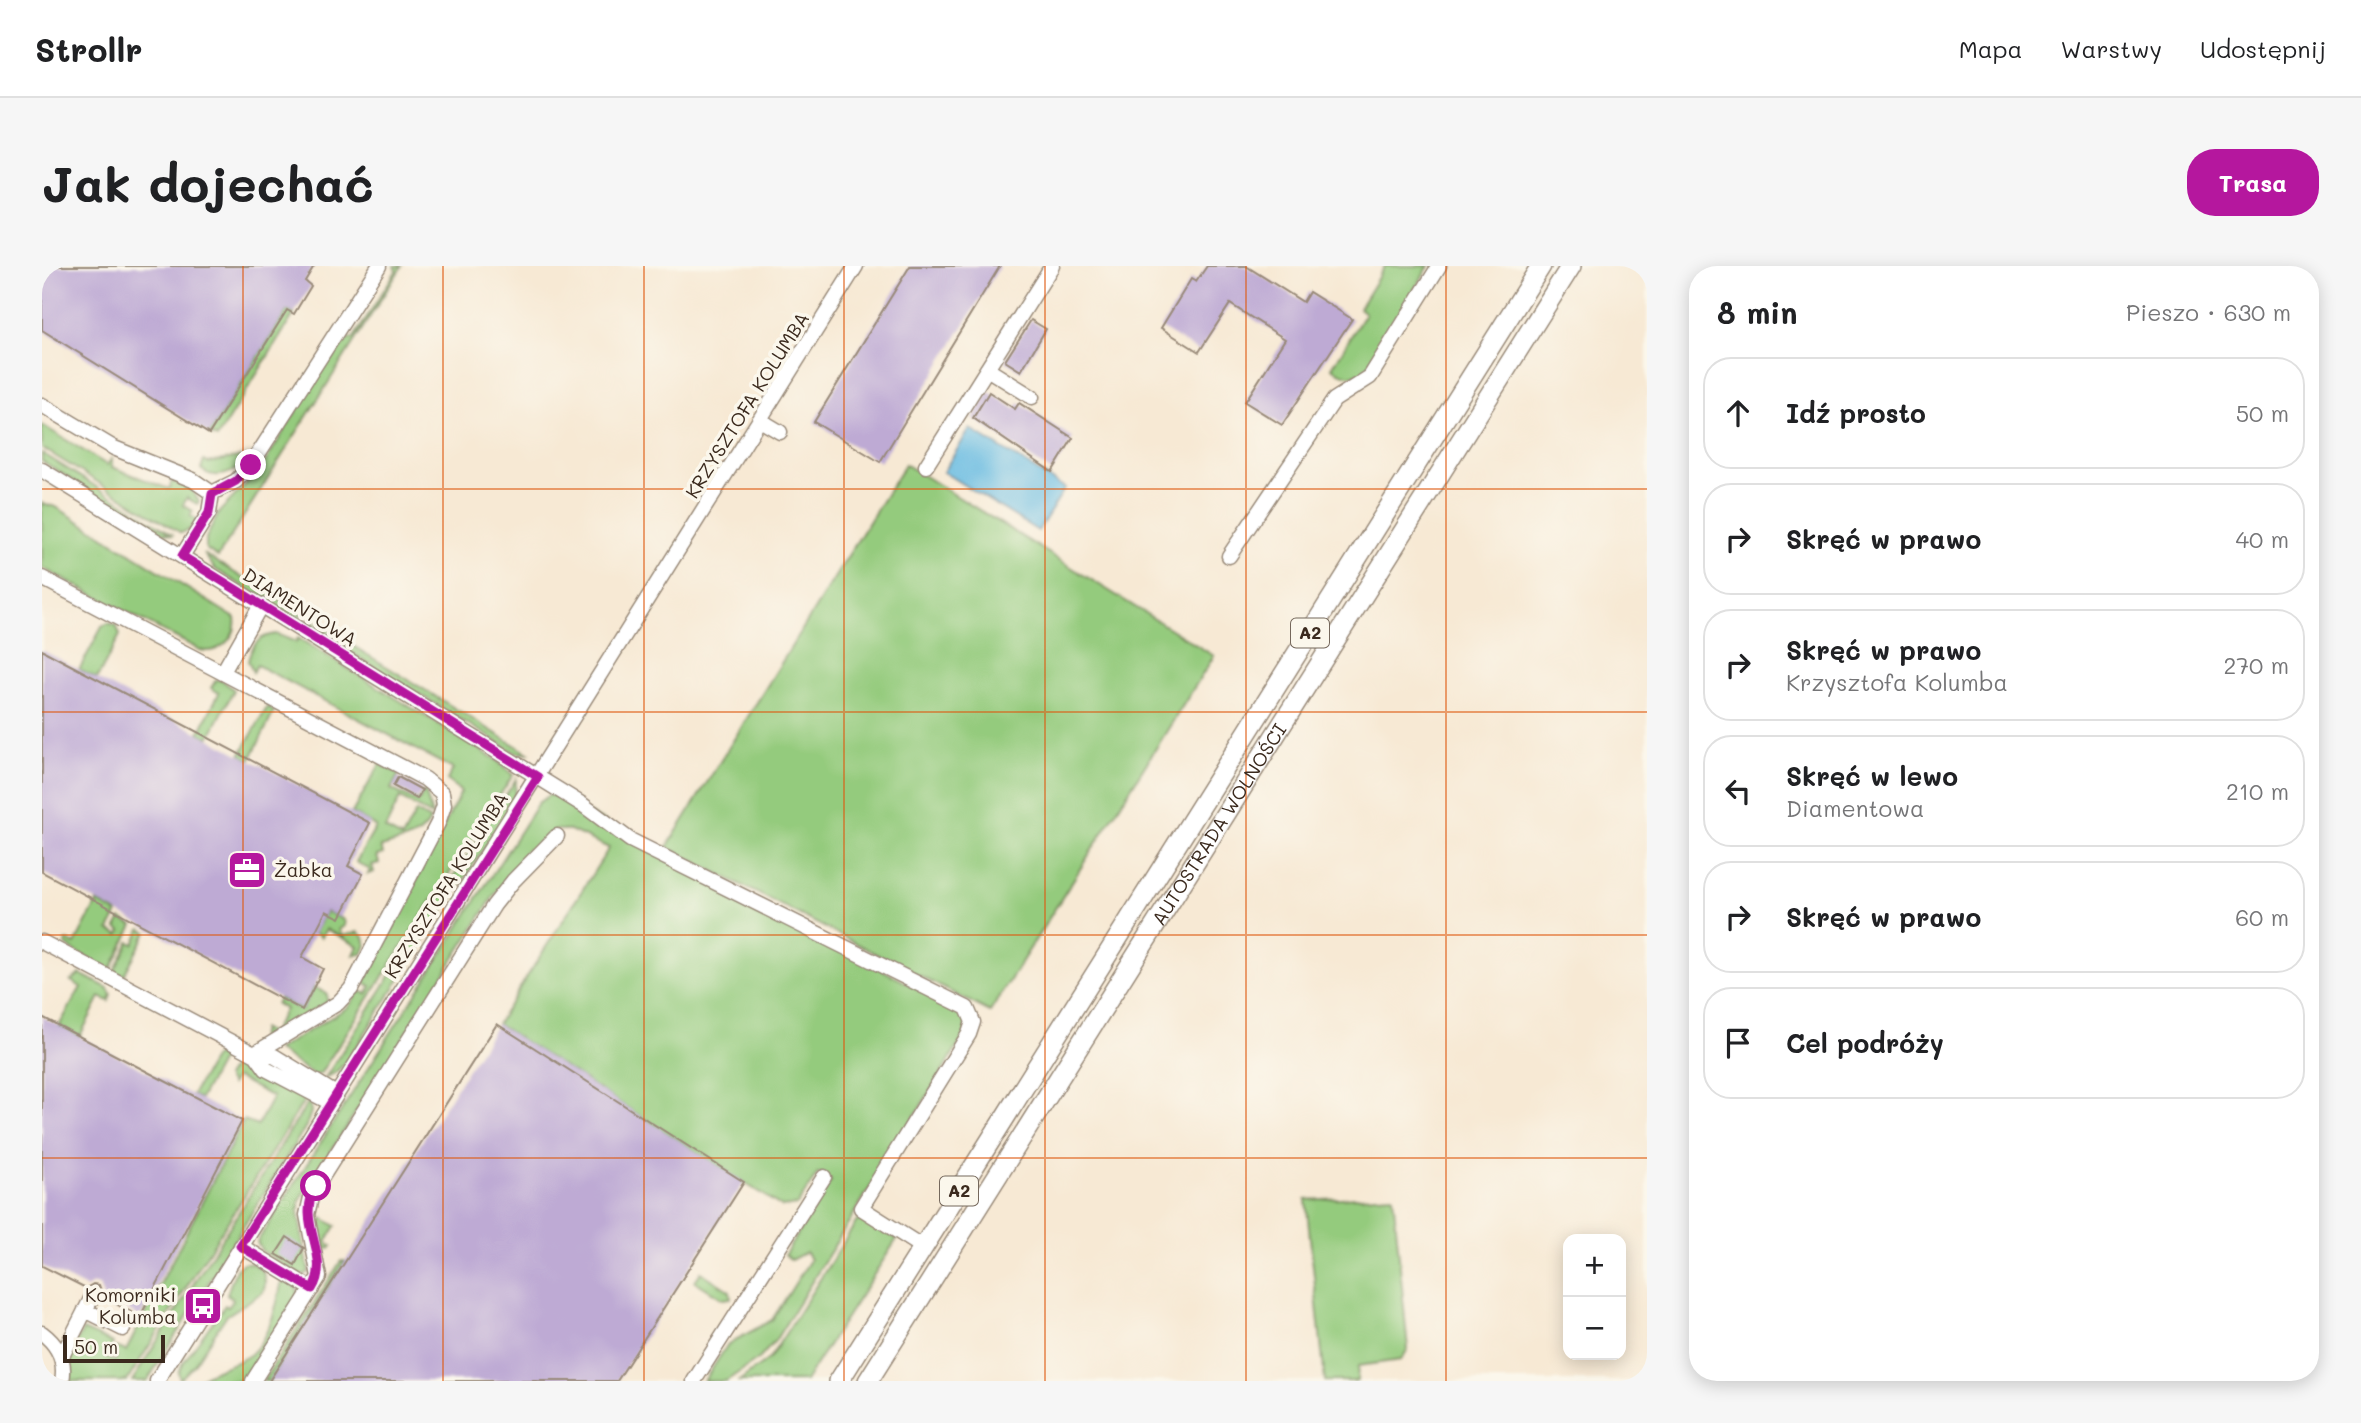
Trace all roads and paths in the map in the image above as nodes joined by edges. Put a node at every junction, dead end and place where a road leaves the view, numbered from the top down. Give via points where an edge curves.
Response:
1 (379, 266) edge
2 (856, 266) edge
3 (1052, 266) edge
4 (1439, 266) edge
5 (1541, 266) edge
6 (1570, 266) edge
7 (988, 369) junction
8 (1032, 397) dead end
9 (42, 405) edge
10 (760, 420) junction
11 (780, 432) dead end
12 (926, 466) dead end
13 (42, 470) edge
14 (212, 494) junction
15 (182, 556) junction
16 (1229, 556) dead end
17 (42, 578) edge
18 (261, 605) junction
19 (223, 672) junction
20 (538, 777) junction
21 (557, 836) dead end
22 (42, 942) edge
23 (255, 1054) junction
24 (333, 1099) junction
25 (824, 1177) dead end
26 (240, 1246) junction
27 (924, 1248) junction
28 (312, 1289) junction
29 (94, 1293) dead end
30 (85, 1310) junction
31 (123, 1329) dead end
32 (42, 1334) edge
33 (61, 1358) junction
34 (62, 1381) edge
35 (156, 1381) edge
36 (253, 1381) edge
37 (694, 1381) edge
38 (839, 1381) edge
39 (867, 1381) edge

1 - 14 street via 251,465 236,481
2 - 10 street, KRZYSZTOFA KOLUMBA
3 - 7 street
4 - 16 street via 1370,377 1334,400
5 - 27 highway, AUTOSTRADA WOLNOŚCI / A2
6 - 39 highway, AUTOSTRADA WOLNOŚCI / A2
7 - 8 street
7 - 12 street
9 - 14 street via 114,448 193,480
10 - 11 street
10 - 20 street, KRZYSZTOFA KOLUMBA
13 - 15 street, DIAMENTOWA
14 - 15 street via 209,513
15 - 18 street, DIAMENTOWA
17 - 19 street
18 - 19 street
18 - 20 street, DIAMENTOWA
19 - 23 street via 425,779 444,799 438,823 347,994
20 - 24 street, KRZYSZTOFA KOLUMBA
20 - 27 street, DIAMENTOWA via 630,840 967,1008 973,1022 969,1034 861,1208
21 - 28 street via 494,905 312,1193 307,1214 319,1271
22 - 23 street
23 - 24 street via 274,1056
24 - 26 street, KRZYSZTOFA KOLUMBA
25 - 37 street
26 - 28 street
26 - 35 street, KRZYSZTOFA KOLUMBA
27 - 38 highway, AUTOSTRADA WOLNOŚCI / A2
28 - 36 street
29 - 30 street
30 - 31 street
30 - 33 street
32 - 33 street
33 - 34 street

